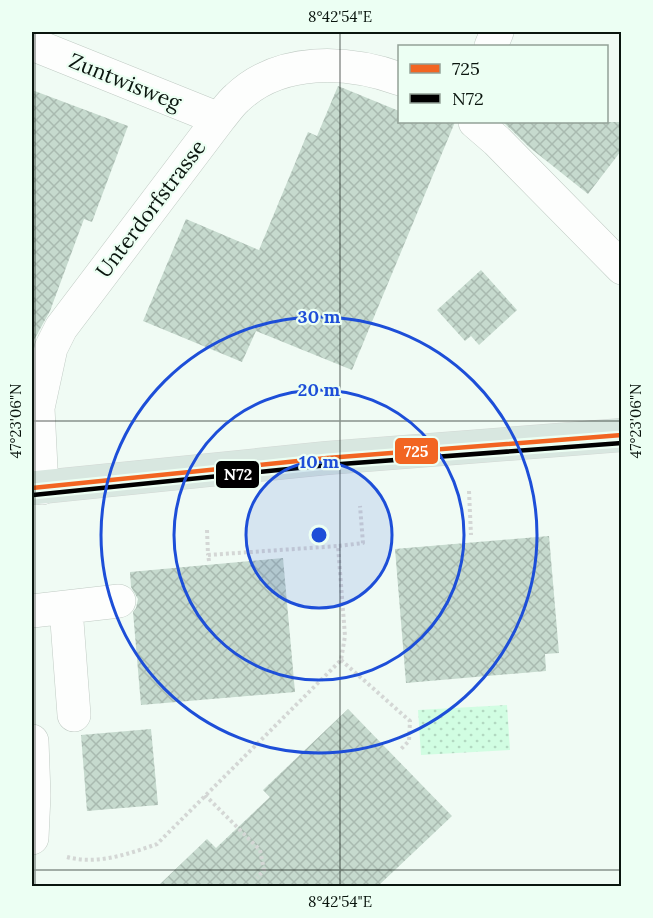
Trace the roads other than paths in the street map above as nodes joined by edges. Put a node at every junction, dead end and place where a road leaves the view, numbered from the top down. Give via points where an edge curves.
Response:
1 (32, 44) edge
2 (398, 79) edge
3 (219, 119) junction
4 (475, 123) edge
5 (621, 268) edge
6 (621, 435) edge
7 (37, 488) edge
8 (119, 602) dead end
9 (66, 608) junction
10 (32, 611) edge
11 (74, 715) dead end
12 (32, 741) edge
13 (32, 838) edge

1 - 3 street, Zuntwisweg
2 - 3 street, Unterdorfstrasse via 349,67 320,65 288,71 262,80 237,97
3 - 7 street, Unterdorfstrasse via 61,328 51,348 38,408
4 - 5 street
6 - 7 main road via 327,458
8 - 9 street
9 - 10 street
9 - 11 street
12 - 13 street

